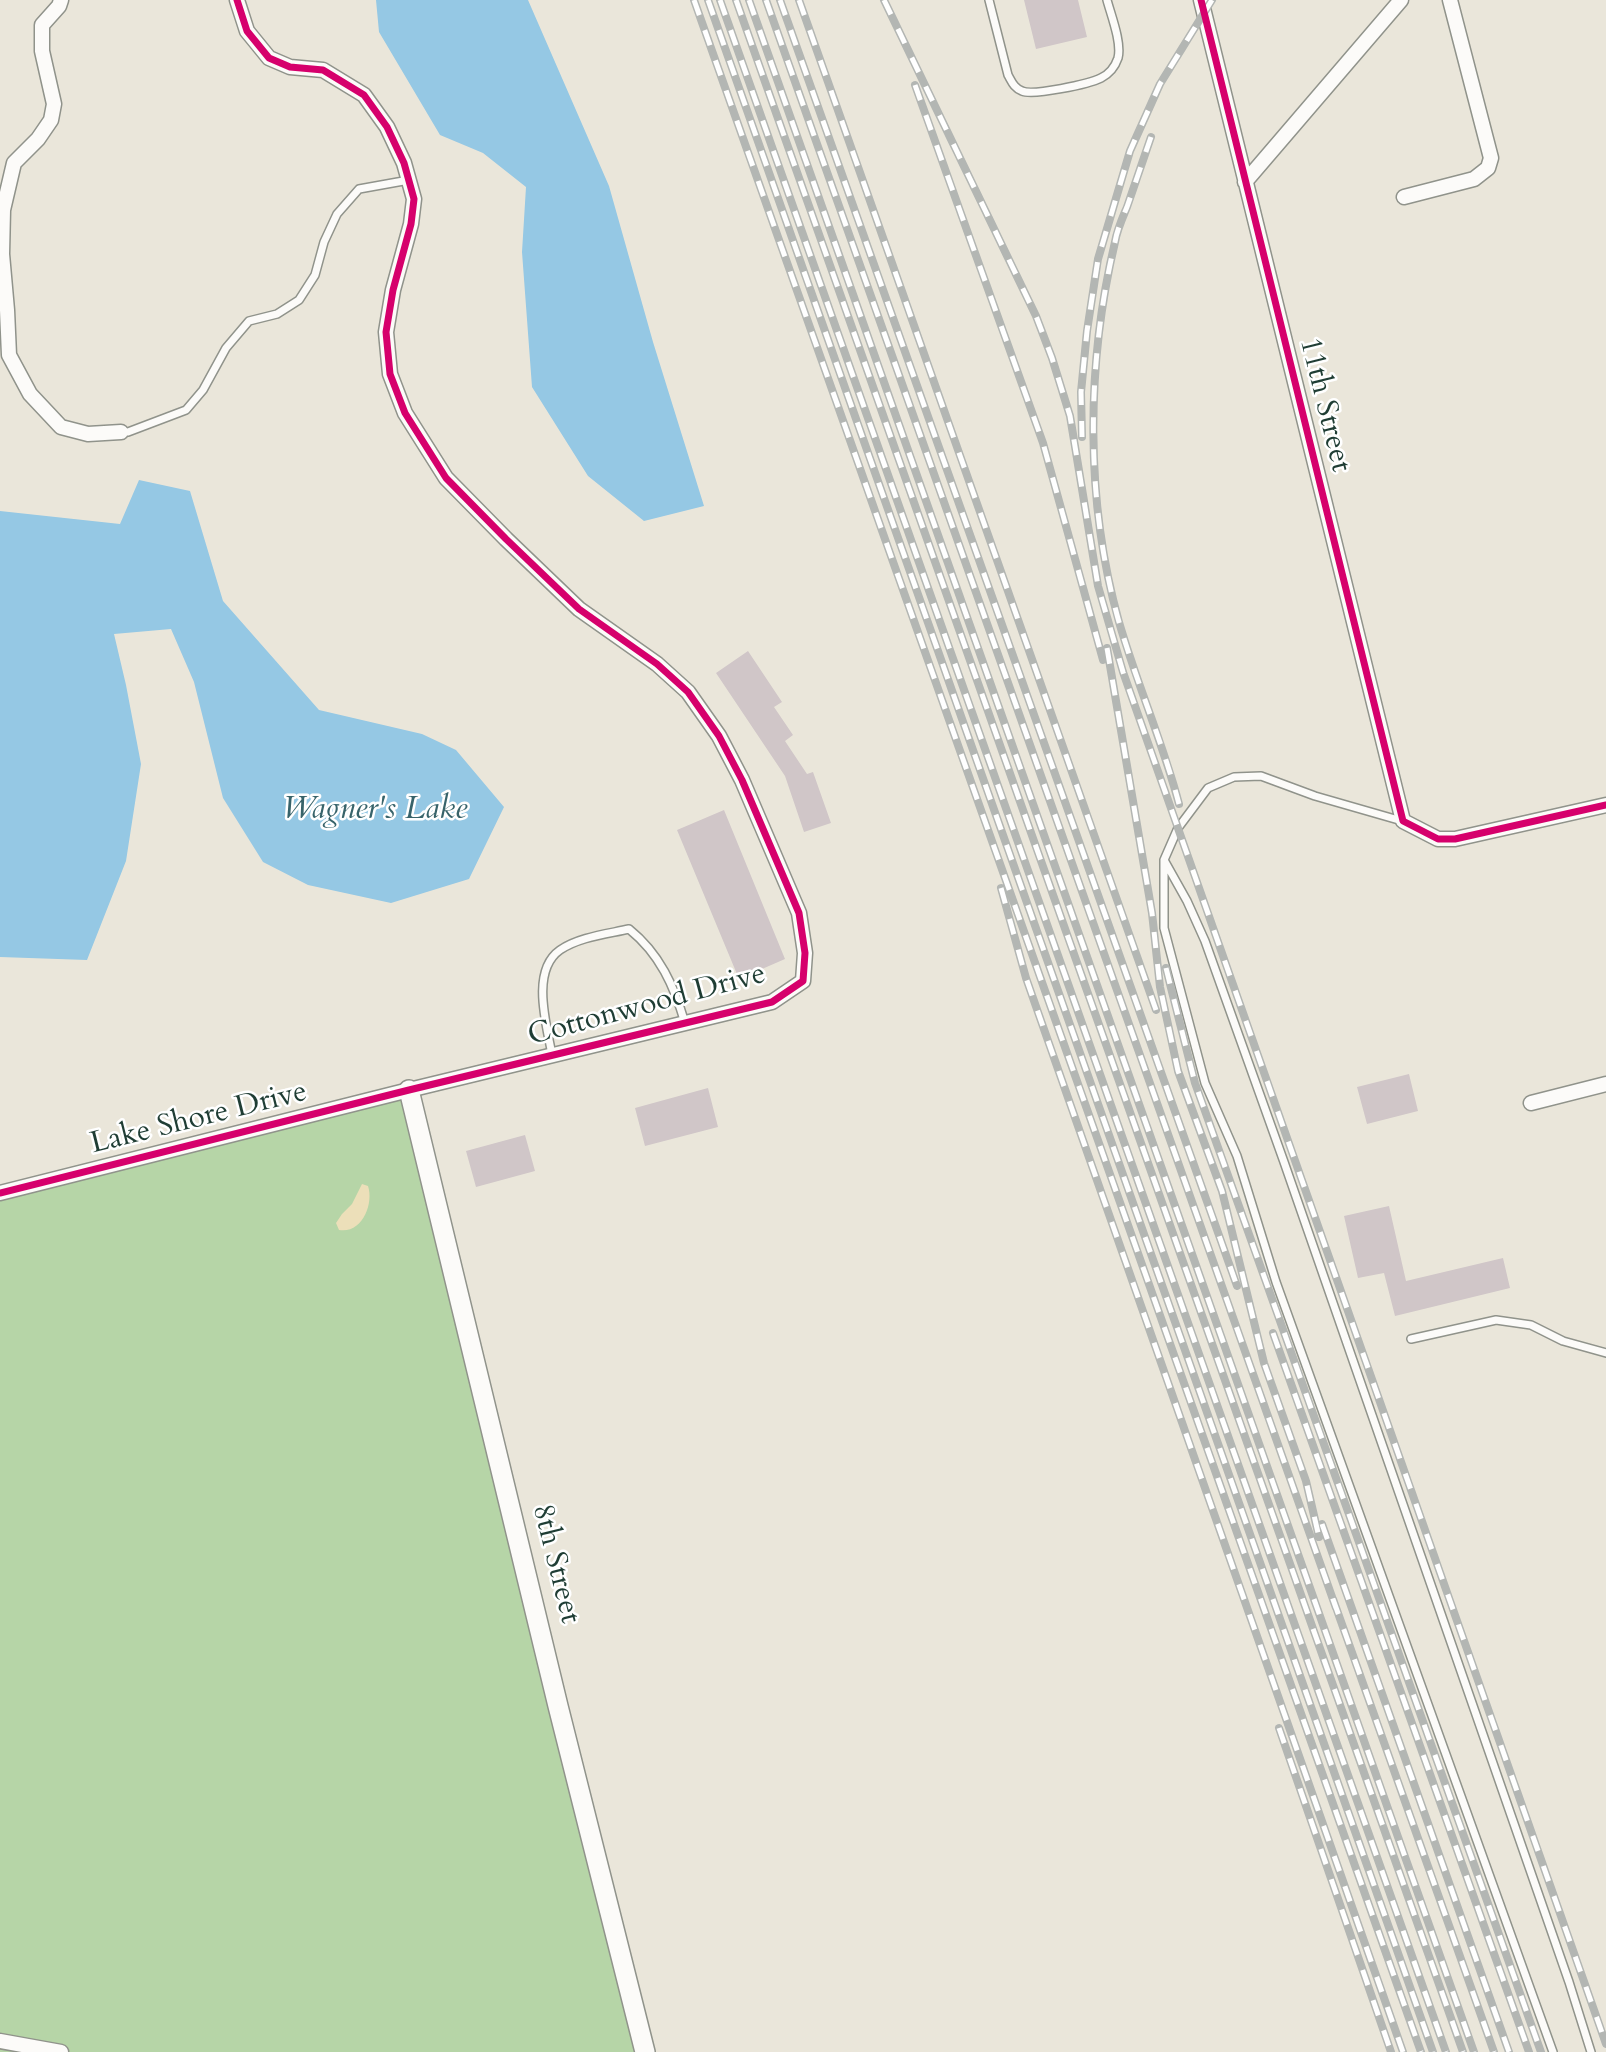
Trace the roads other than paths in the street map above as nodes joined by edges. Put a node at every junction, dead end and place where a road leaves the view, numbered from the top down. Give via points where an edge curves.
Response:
1 (61, 0) edge
2 (237, 0) edge
3 (989, 0) edge
4 (1107, 0) edge
5 (1201, 0) edge
6 (1401, 0) edge
7 (1450, 0) edge
8 (409, 180) junction
9 (1245, 182) junction
10 (1404, 197) dead end
11 (121, 432) joint
12 (1606, 805) edge
13 (1403, 821) junction
14 (1164, 860) junction
15 (685, 1023) junction
16 (552, 1055) junction
17 (1606, 1084) edge
18 (409, 1090) junction
19 (1531, 1103) dead end
20 (0, 1193) edge
21 (1411, 1339) dead end
22 (1606, 1353) edge
23 (0, 2041) edge
24 (61, 2052) edge
25 (645, 2052) edge
26 (1553, 2052) edge
27 (1591, 2052) edge

1 - 11 street via 42,25 42,51 54,104 51,120 14,163 3,210 9,355 30,394 61,427 88,434
2 - 8 street, Cottonwood Drive via 247,32 269,58 290,67 323,71 365,95 387,127
3 - 4 lane via 1014,86 1037,94 1100,79 1112,71 1119,48
5 - 9 street, 11th Street
6 - 9 street
7 - 10 street via 1491,158 1488,168 1474,179
8 - 11 lane via 359,190 337,214 315,275 299,300 277,314 249,321 186,410
8 - 15 street, Cottonwood Drive via 414,198 411,224 386,332 390,374 405,413 446,478 506,539 579,609 688,692 742,780 799,913 805,953 803,981 772,1002
9 - 13 street, 11th Street
12 - 13 street via 1455,839 1438,839
13 - 14 lane via 1261,776 1234,777 1208,788 1178,828
14 - 26 lane via 1164,928 1205,1083 1237,1156 1276,1282
14 - 27 lane via 1205,941 1233,1019
15 - 16 street, Cottonwood Drive
15 - 16 lane via 675,989 642,939 629,929 579,941 559,951 548,965 543,983
16 - 18 street, Cottonwood Drive
17 - 19 street
18 - 20 street, Lake Shore Drive
18 - 25 street, 8th Street
21 - 22 lane via 1496,1320 1531,1325 1563,1341
23 - 24 street

